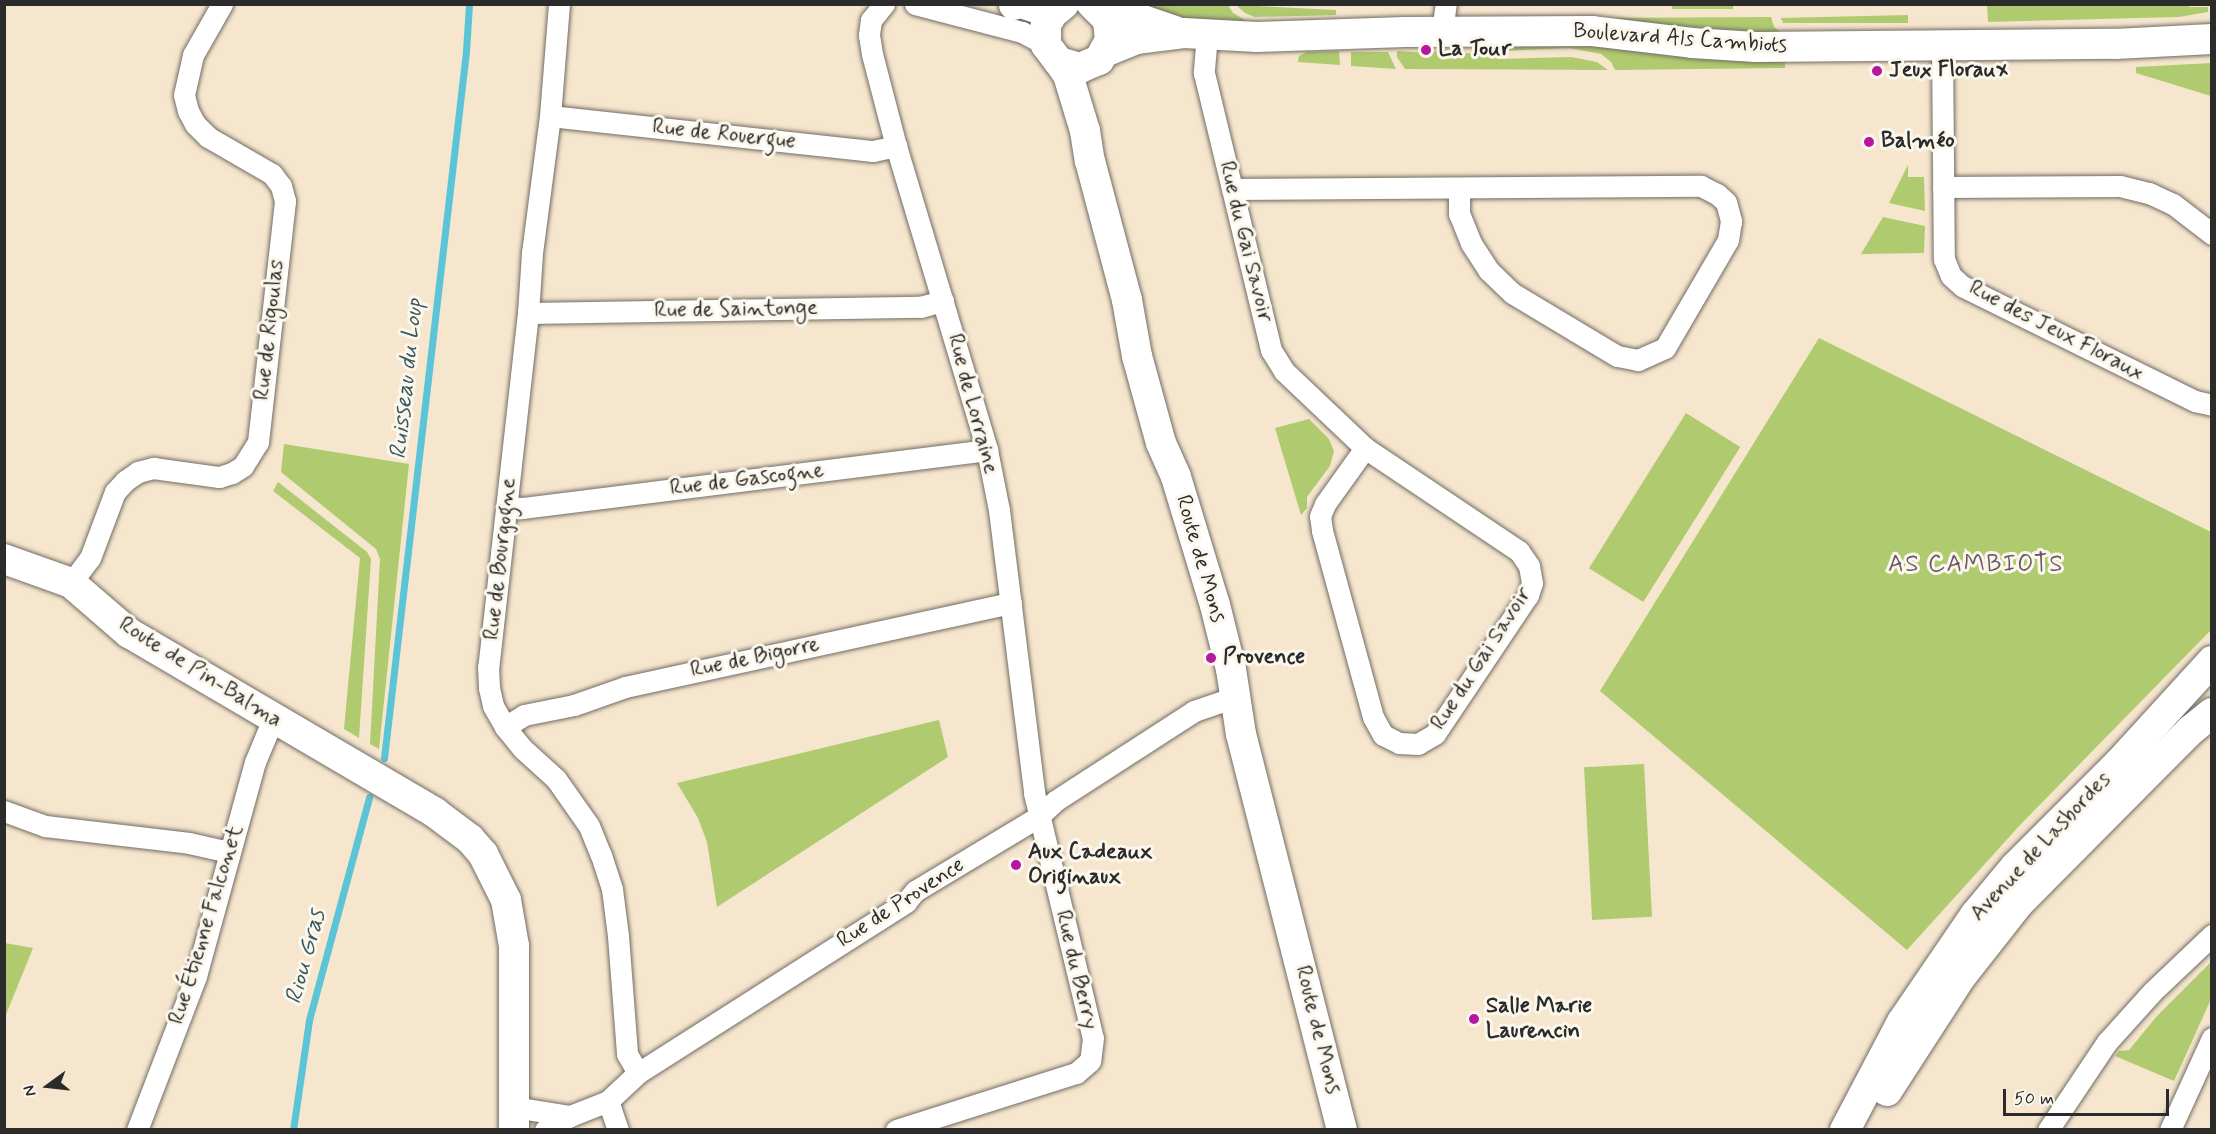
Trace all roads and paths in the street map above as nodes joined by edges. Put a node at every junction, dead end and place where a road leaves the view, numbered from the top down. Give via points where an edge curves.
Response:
1 (222, 4) edge
2 (559, 4) edge
3 (884, 4) edge
4 (915, 4) edge
5 (1013, 4) edge
6 (1097, 8) edge
7 (1444, 18) edge
8 (1054, 24) edge
9 (1195, 34) junction
10 (2211, 39) edge
11 (1942, 45) junction
12 (1103, 55) junction
13 (550, 116) junction
14 (1085, 131) junction
15 (896, 146) junction
16 (1943, 187) junction
17 (1232, 189) junction
18 (1459, 189) junction
19 (2211, 234) edge
20 (943, 300) junction
21 (528, 313) junction
22 (2211, 405) edge
23 (1365, 448) junction
24 (987, 450) junction
25 (507, 507) junction
26 (4, 559) edge
27 (71, 583) junction
28 (1011, 603) junction
29 (2209, 674) edge
30 (1235, 697) junction
31 (2211, 713) edge
32 (273, 719) junction
33 (504, 727) junction
34 (4, 811) edge
35 (1038, 817) junction
36 (230, 852) junction
37 (2211, 935) edge
38 (2211, 1038) edge
39 (638, 1073) junction
40 (608, 1101) junction
41 (570, 1116) junction
42 (514, 1118) edge
43 (137, 1130) edge
44 (545, 1130) edge
45 (618, 1130) edge
46 (896, 1130) edge
47 (1342, 1130) edge
48 (1845, 1130) edge
49 (1864, 1130) edge
50 (2048, 1130) edge
51 (2170, 1130) edge

1 - 27 street, Rue de Rigoulas via 194,55 184,95 188,111 207,137 272,174 285,201 258,442 243,465 219,477 153,468 125,481 115,492 90,558
2 - 13 street, Rue de Bourgogne
3 - 15 street, Rue de Lorraine via 874,14 869,35
4 - 8 street via 1022,32
5 - 8 street
6 - 9 street, Boulevard Als Cambiots
6 - 12 street, Route de Mons via 1110,30
7 - 9 street, Boulevard Als Cambiots via 1257,37
7 - 11 street, Boulevard Als Cambiots via 1756,47
8 - 12 street, Boulevard Als Cambiots via 1080,68
8 - 14 street, Route de Mons
9 - 12 street, Boulevard Als Cambiots via 1136,39
9 - 17 street, Rue du Gai Savoir
10 - 11 street, Boulevard Als Cambiots
11 - 16 street, Rue des Jeux Floraux
12 - 14 street, Route de Mons via 1087,104
13 - 15 street, Rue de Rouergue via 873,151
13 - 21 street, Rue de Bourgogne
14 - 30 street, Route de Mons via 1137,356 1161,443 1176,477 1215,605
15 - 20 street, Rue de Lorraine
16 - 19 street via 2120,186 2174,204
16 - 22 street, Rue des Jeux Floraux via 1944,259 1951,276 1962,286
17 - 18 street
17 - 23 street, Rue du Gai Savoir via 1271,350 1284,371
18 - 18 street via 1459,214 1489,272 1512,293 1617,356 1638,360 1665,348 1728,240 1731,221 1726,202 1701,186
20 - 21 street, Rue de Saintonge via 920,307
20 - 24 street, Rue de Lorraine
21 - 25 street, Rue de Bourgogne
23 - 23 street, Rue du Gai Savoir via 1519,551 1529,566 1532,583 1528,595 1435,734 1418,744 1399,743 1383,735 1373,717 1322,530 1320,516 1325,504
24 - 25 street, Rue de Gascogne
24 - 28 street, Rue de Lorraine
25 - 33 street, Rue de Bourgogne via 488,667 493,706
26 - 27 street, Route de Pin-Balma
27 - 32 street, Route de Pin-Balma via 129,633
28 - 33 street, Rue de Bigorre via 625,687 574,705 524,715
28 - 35 street, Rue de Lorraine
29 - 48 street, Avenue de Lasbordes via 2015,867 1975,915 1902,1022
30 - 35 street, Rue de Provence via 1194,711 1055,801
30 - 47 street, Route de Mons via 1241,735
31 - 49 street, Avenue de Lasbordes via 2019,903 1921,1035
32 - 36 street, Rue Étienne Falconet via 255,762
32 - 42 street, Route de Pin-Balma via 434,812 483,854 501,885 514,946
33 - 39 street, Rue de Bourgogne via 563,787 589,826 601,855 612,889 627,1054
34 - 36 street via 45,826 189,843
35 - 39 street, Rue de Provence via 915,891 906,902
35 - 46 street, Rue du Berry via 1093,1038 1090,1061 1076,1073
36 - 43 street, Rue Étienne Falconet via 196,976
37 - 50 street via 2107,1042
38 - 51 street
39 - 40 street, Rue de Provence
40 - 41 street, Rue de Provence
40 - 45 street
41 - 42 street
41 - 44 street, Rue de Provence

